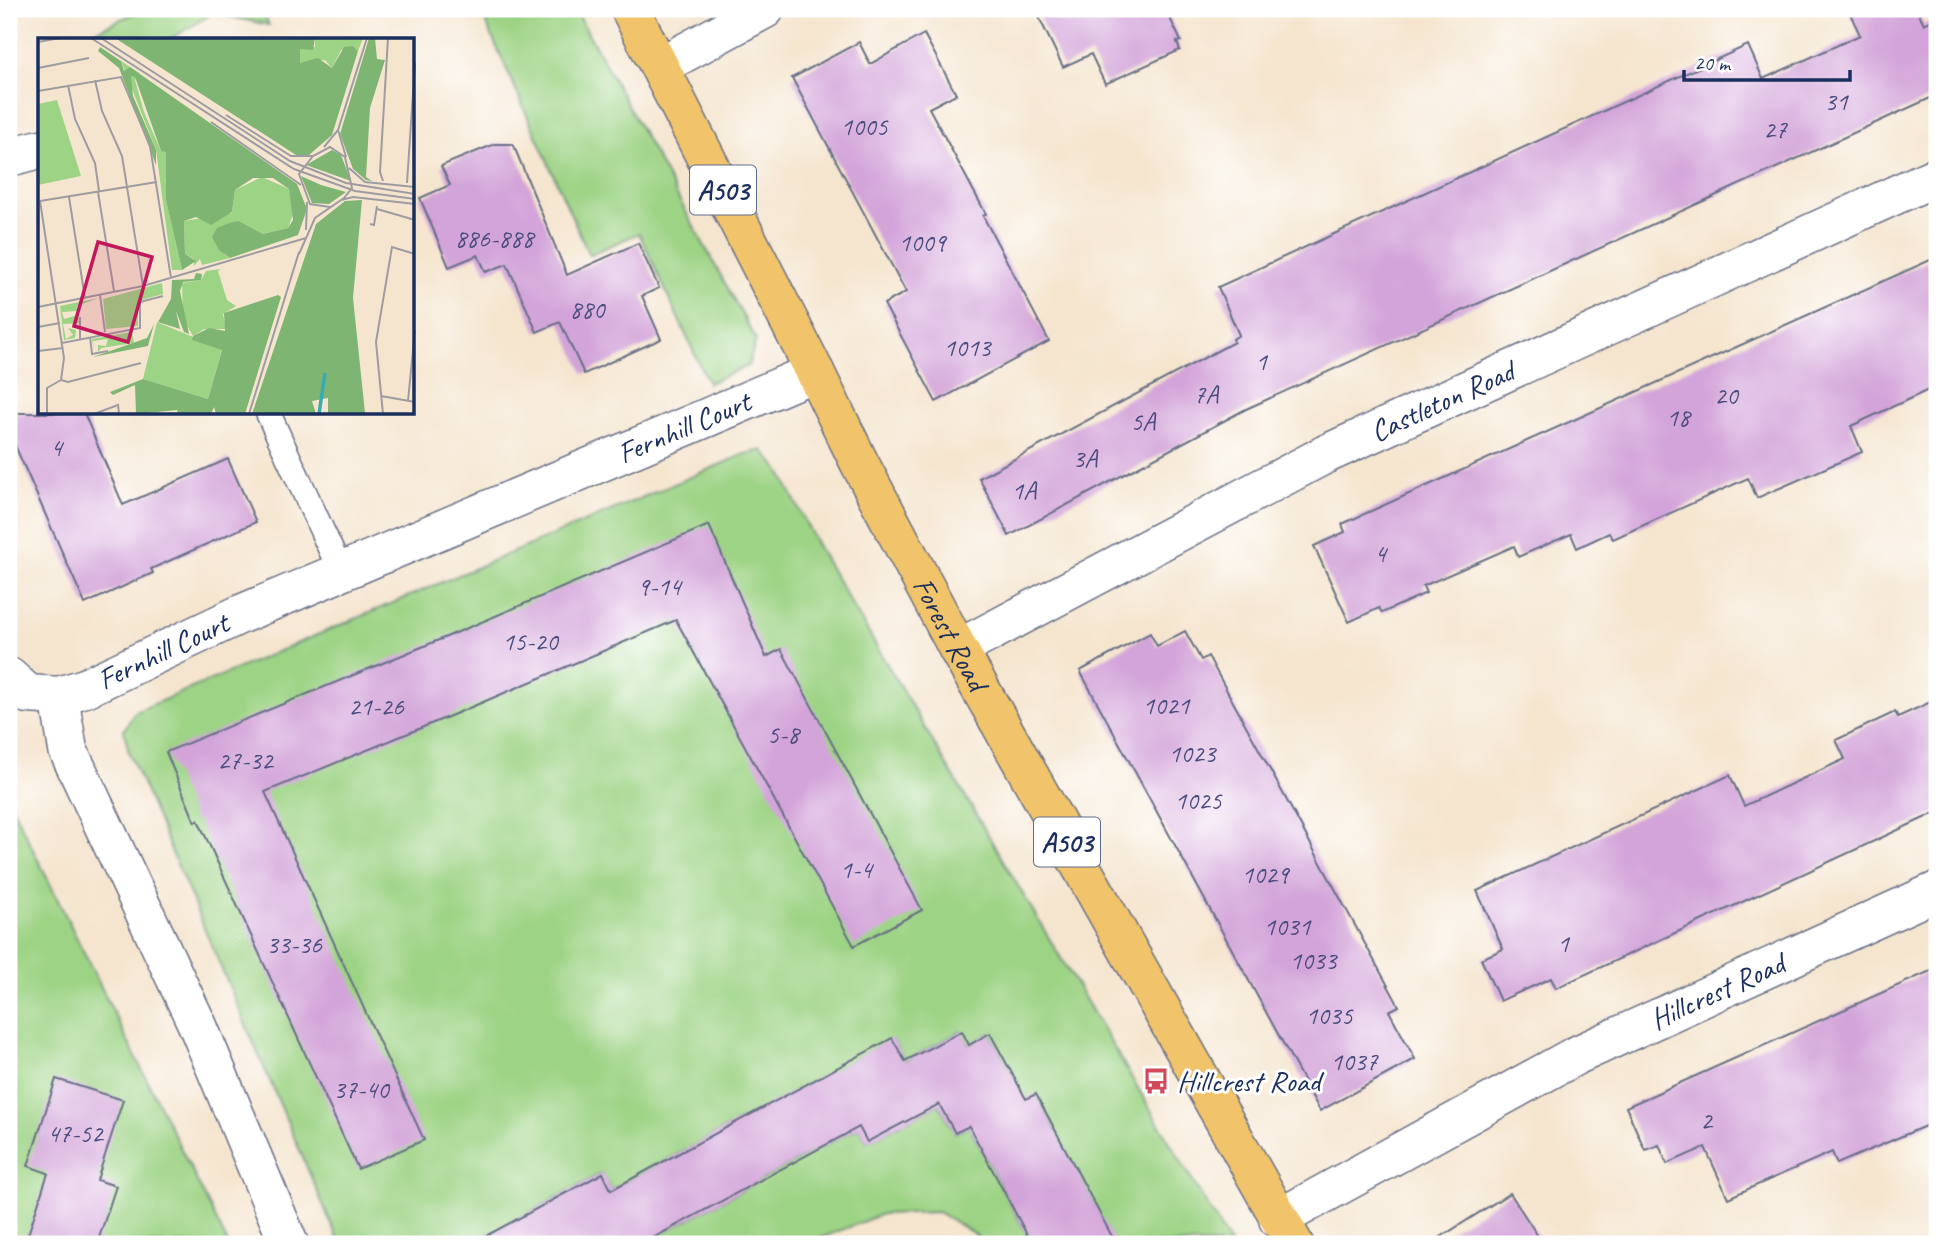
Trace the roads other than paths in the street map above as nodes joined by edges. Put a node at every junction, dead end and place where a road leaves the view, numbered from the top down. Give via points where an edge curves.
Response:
1 (630, 9) edge
2 (765, 9) edge
3 (660, 66) junction
4 (38, 150) edge
5 (9, 157) edge
6 (1937, 176) edge
7 (815, 372) junction
8 (269, 415) edge
9 (341, 572) junction
10 (958, 649) junction
11 (9, 677) edge
12 (59, 696) junction
13 (1937, 891) edge
14 (1286, 1232) edge
15 (289, 1244) edge

1 - 3 main road, Forest Road / A503
2 - 3 street
3 - 7 main road, Forest Road / A503
4 - 5 street
6 - 10 street, Castleton Road via 1326,454
7 - 9 street, Fernhill Court
7 - 10 main road, Forest Road / A503
8 - 9 lane
9 - 12 street, Fernhill Court
10 - 14 main road, Forest Road / A503
11 - 12 street via 28,694
12 - 15 street, Fernhill Court via 68,750 197,1024
13 - 14 street, Hillcrest Road via 1575,1056

